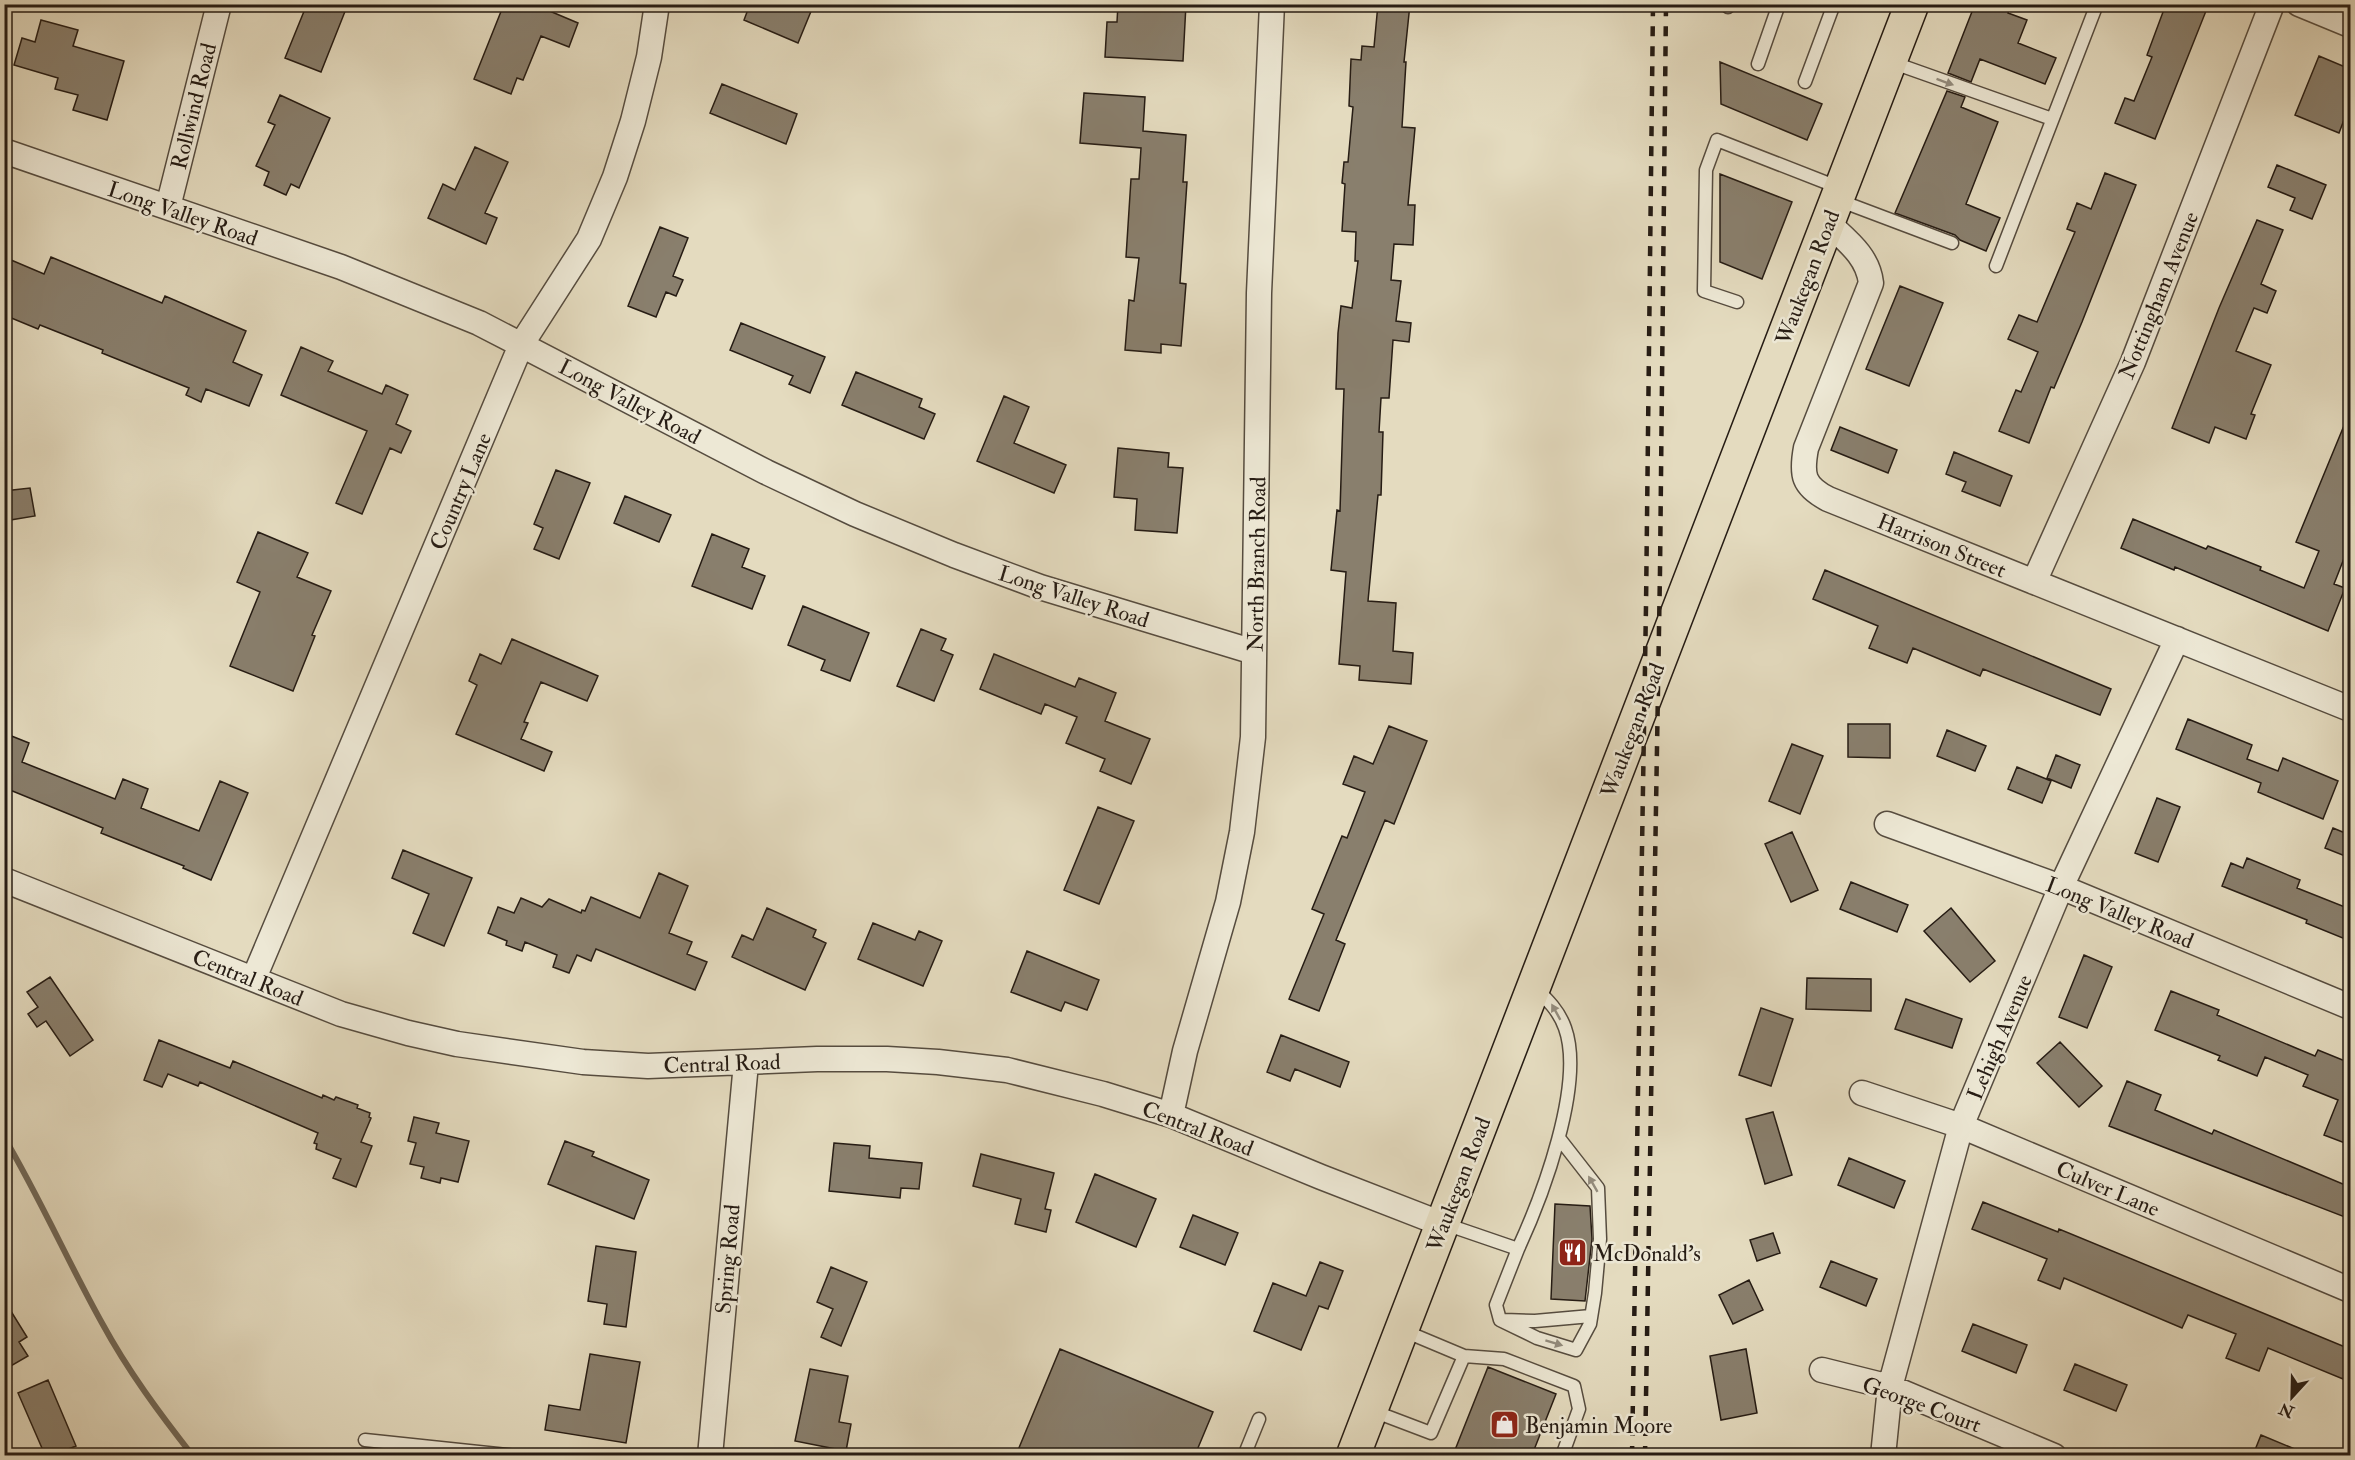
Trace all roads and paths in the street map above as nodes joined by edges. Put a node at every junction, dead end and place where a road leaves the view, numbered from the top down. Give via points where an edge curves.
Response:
1 (219, 4) edge
2 (657, 4) edge
3 (1272, 4) edge
4 (1779, 4) edge
5 (1834, 4) edge
6 (1912, 4) edge
7 (2097, 4) edge
8 (2272, 4) edge
9 (2299, 4) edge
10 (2350, 25) edge
11 (1890, 61) junction
12 (1758, 64) dead end
13 (1805, 82) dead end
14 (2052, 119) junction
15 (4, 151) edge
16 (1835, 204) junction
17 (168, 207) junction
18 (1952, 243) dead end
19 (1996, 266) dead end
20 (1737, 302) dead end
21 (521, 345) junction
22 (2034, 582) junction
23 (2177, 639) junction
24 (1254, 652) junction
25 (2350, 709) edge
26 (1887, 824) dead end
27 (4, 880) edge
28 (2061, 887) junction
29 (254, 978) junction
30 (1534, 987) junction
31 (2350, 1007) edge
32 (746, 1063) junction
33 (1862, 1093) dead end
34 (1172, 1114) junction
35 (1961, 1126) junction
36 (1559, 1138) junction
37 (1442, 1224) junction
38 (1518, 1249) junction
39 (2350, 1290) edge
40 (1591, 1316) junction
41 (1500, 1320) junction
42 (1401, 1329) junction
43 (1464, 1356) junction
44 (1822, 1370) dead end
45 (1890, 1387) junction
46 (1370, 1410) junction
47 (1259, 1419) dead end
48 (365, 1440) dead end
49 (516, 1455) edge
50 (710, 1455) edge
51 (1244, 1455) edge
52 (1353, 1455) edge
53 (1562, 1455) edge
54 (1883, 1455) edge
55 (2054, 1455) edge

1 - 17 street, Rollwind Road
2 - 21 street, Country Lane via 649,57 615,177 589,239
3 - 24 street, North Branch Road via 1259,293
4 - 12 lane
5 - 13 lane
6 - 11 main road, Waukegan Road
7 - 14 lane
8 - 22 street, Nottingham Avenue via 2133,362
9 - 10 street
11 -> 14 lane
11 - 16 main road, Waukegan Road
14 - 19 lane
15 - 17 street, Long Valley Road
16 - 18 lane
16 - 20 lane via 1717,140 1706,170 1704,291
16 - 22 street, Harrison Street via 1870,271 1871,284 1806,448 1804,479 1812,491 1828,499
16 - 30 main road, Waukegan Road
17 - 21 street, Long Valley Road via 341,267 479,323
21 - 24 street, Long Valley Road via 855,514 1040,587
21 - 29 street, Country Lane
22 - 23 street, Harrison Street
23 - 25 street, Harrison Street
23 - 28 street, Lehigh Avenue
24 - 34 street, North Branch Road via 1253,737 1242,832 1228,902 1185,1051
26 - 28 street, Long Valley Road
27 - 29 street, Central Road
28 - 31 street, Long Valley Road
28 - 35 street, Lehigh Avenue
29 - 32 street, Central Road via 341,1014 457,1044 583,1062 648,1066
36 -> 30 lane via 1571,1065 1568,1043 1552,1003
30 - 37 main road, Waukegan Road
32 - 34 street, Central Road via 817,1059 938,1062 996,1069
32 - 50 street, Spring Road
33 - 35 street, Culver Lane
34 - 37 street, Central Road
35 - 39 street, Culver Lane
35 - 45 street, Lehigh Avenue
36 - 38 lane
40 -> 36 lane via 1600,1239 1598,1188
37 - 38 lane
37 - 42 main road, Waukegan Road
38 - 41 lane via 1496,1305
40 - 41 lane
41 -> 40 lane via 1537,1338 1576,1350
42 - 43 lane
42 - 46 main road, Waukegan Road
43 - 46 lane via 1431,1433
43 - 53 lane via 1504,1359 1574,1386 1579,1409
44 - 45 street, George Court
45 - 54 street, Lehigh Avenue
45 - 55 street, George Court
46 - 52 main road, Waukegan Road
47 - 51 lane
48 - 49 lane

